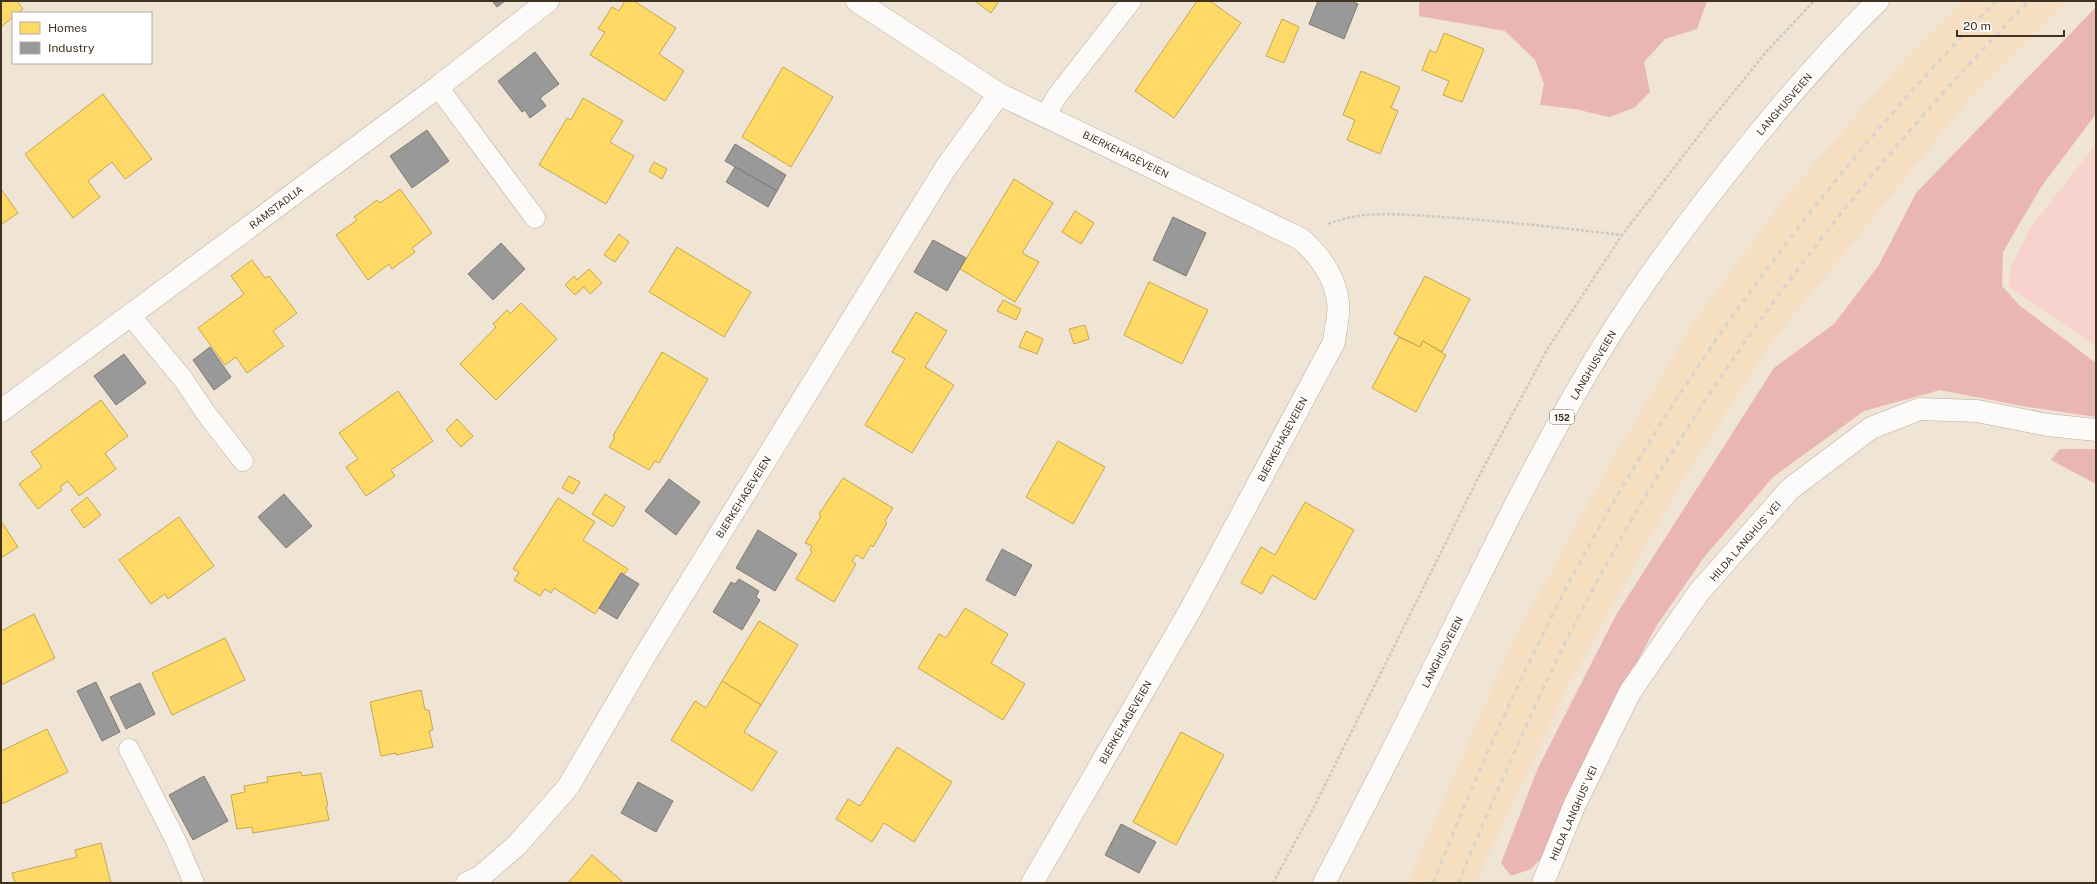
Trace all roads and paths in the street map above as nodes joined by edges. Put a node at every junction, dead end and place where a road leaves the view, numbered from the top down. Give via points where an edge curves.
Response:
1 (548, 1) edge
2 (857, 1) edge
3 (1131, 1) edge
4 (1878, 1) edge
5 (438, 87) junction
6 (999, 94) junction
7 (1045, 116) junction
8 (535, 218) dead end
9 (1622, 235) dead end
10 (1301, 240) junction
11 (130, 315) junction
12 (1, 411) edge
13 (2096, 430) edge
14 (243, 461) dead end
15 (129, 749) dead end
16 (194, 883) edge
17 (467, 883) edge
18 (1032, 883) edge
19 (1324, 883) edge
20 (1543, 883) edge

1 - 5 street, RAMSTADLIA
2 - 6 street, BJERKEHAGEVEIEN
3 - 7 lane via 1057,96
4 - 19 street, LANGHUSVEIEN / 152 via 1801,83 1745,149 1676,238 1631,303 1588,372 1520,495
5 - 8 lane
5 - 11 street, RAMSTADLIA
6 - 7 street, BJERKEHAGEVEIEN
6 - 17 street, BJERKEHAGEVEIEN via 941,176 644,657 568,787 517,845 480,877
7 - 10 street, BJERKEHAGEVEIEN
9 - 10 path via 1485,220 1384,214 1358,216 1335,222
10 - 18 street, BJERKEHAGEVEIEN via 1319,256 1332,279 1338,302 1334,342 1192,607
11 - 12 street, RAMSTADLIA
11 - 14 lane via 183,379
13 - 20 street, HILDA LANGHUS' VEI via 2048,425 1977,411 1920,409 1871,428 1790,489 1699,592 1630,692 1574,806
15 - 16 lane via 175,839

